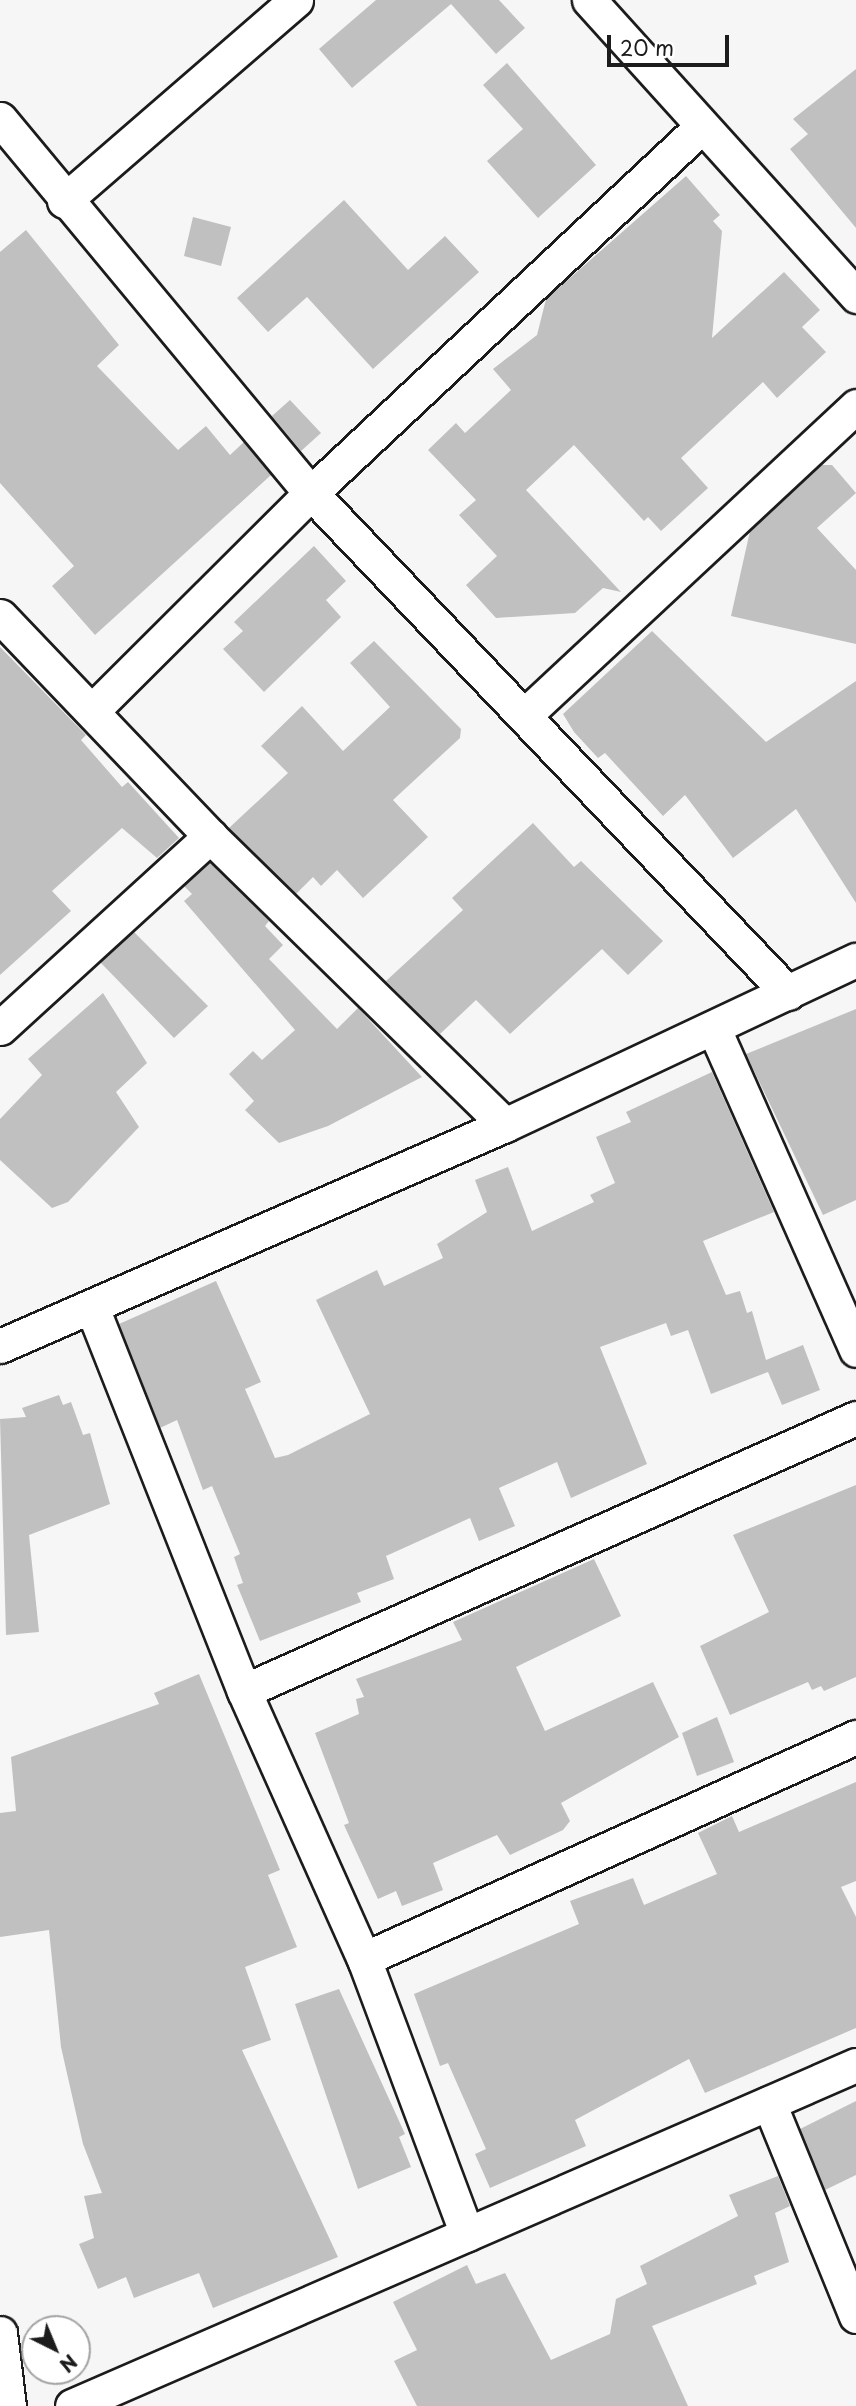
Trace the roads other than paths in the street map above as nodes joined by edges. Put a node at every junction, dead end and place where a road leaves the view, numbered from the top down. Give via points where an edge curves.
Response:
1 (296, 0) edge
2 (589, 0) edge
3 (0, 119) edge
4 (699, 129) junction
5 (64, 201) junction
6 (856, 296) edge
7 (856, 406) edge
8 (311, 493) junction
9 (0, 616) edge
10 (94, 709) junction
11 (524, 715) junction
12 (210, 836) junction
13 (856, 960) edge
14 (788, 993) junction
15 (0, 1028) edge
16 (714, 1028) junction
17 (505, 1125) junction
18 (93, 1310) junction
19 (0, 1346) edge
20 (856, 1350) edge
21 (856, 1418) edge
22 (244, 1691) junction
23 (856, 1737) edge
24 (364, 1959) junction
25 (856, 2066) edge
26 (769, 2103) junction
27 (467, 2234) junction
28 (856, 2316) edge
29 (0, 2333) edge
30 (9, 2406) edge
31 (72, 2406) edge

1 - 5 street
2 - 4 street
3 - 5 street
4 - 6 street
4 - 8 street
5 - 8 street
7 - 11 street
8 - 10 street
8 - 11 street
9 - 10 street
10 - 12 street
11 - 14 street
12 - 15 street
12 - 17 street
13 - 14 street
14 - 16 street
16 - 17 street
16 - 20 street
17 - 18 street
18 - 19 street
18 - 22 street
21 - 22 street
22 - 24 street
23 - 24 street
24 - 27 street
25 - 26 street
26 - 27 street
26 - 28 street
27 - 31 street
29 - 30 street

